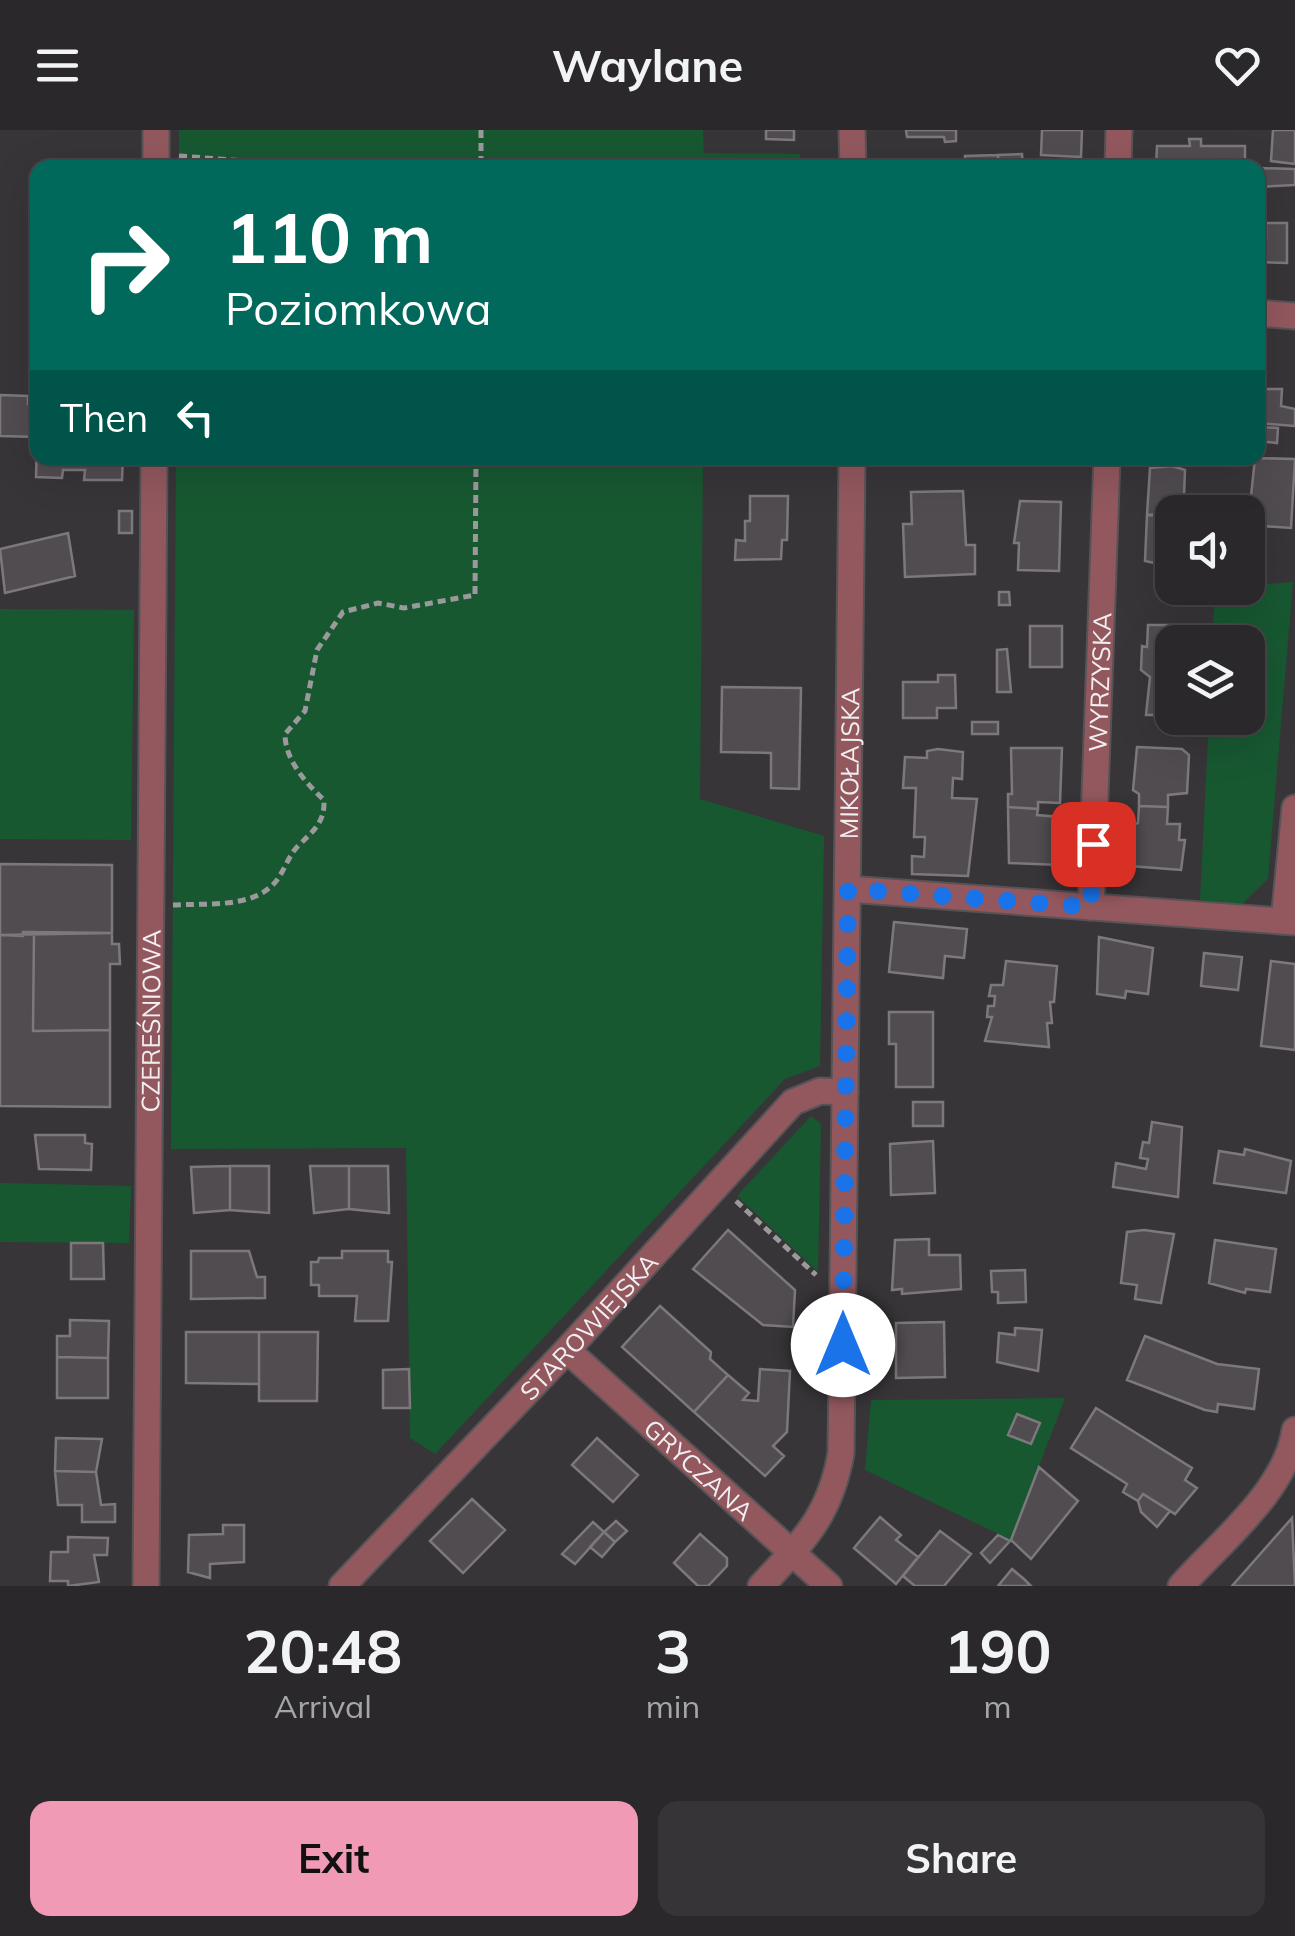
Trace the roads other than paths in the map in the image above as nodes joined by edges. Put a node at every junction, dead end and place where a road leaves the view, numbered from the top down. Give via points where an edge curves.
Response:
1 (852, 130) edge
2 (1119, 130) edge
3 (852, 160) edge
4 (1118, 160) edge
5 (1265, 314) edge
6 (1295, 316) edge
7 (154, 465) edge
8 (852, 465) edge
9 (1107, 465) edge
10 (1295, 808) edge
11 (848, 889) junction
12 (1091, 907) junction
13 (1289, 921) edge
14 (845, 1092) junction
15 (568, 1350) junction
16 (1295, 1430) edge
17 (793, 1552) junction
18 (146, 1586) edge
19 (342, 1586) edge
20 (761, 1586) edge
21 (830, 1586) edge
22 (1181, 1586) edge

1 - 3 street
2 - 4 street
5 - 6 street
7 - 18 street, CZEREŚNIOWA
8 - 11 street, MIKOŁAJSKA
9 - 12 street, WYRZYSKA
10 - 13 street
11 - 12 street
11 - 14 street, MIKOŁAJSKA
12 - 13 street
14 - 15 street, STAROWIEJSKA via 820,1091 793,1102
14 - 17 street, MIKOŁAJSKA via 841,1452 832,1497
15 - 17 street, GRYCZANA
15 - 19 street, STAROWIEJSKA
16 - 22 street via 1274,1481
17 - 20 street, MIKOŁAJSKA
17 - 21 street, GRYCZANA

